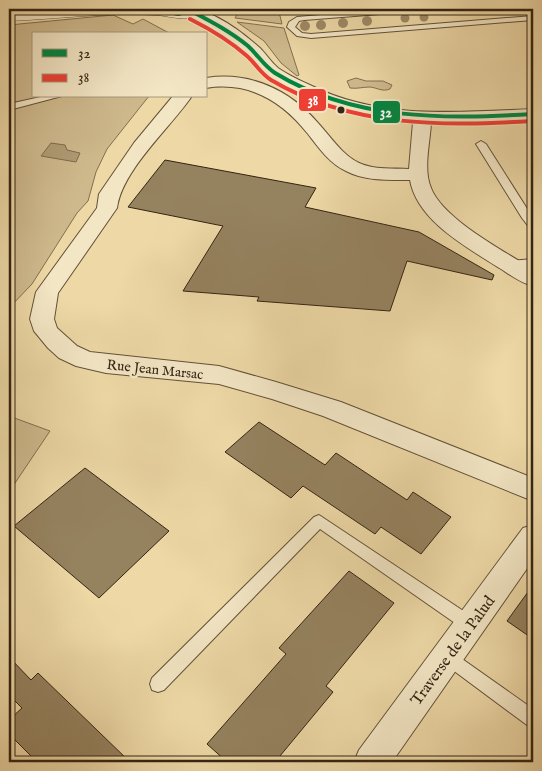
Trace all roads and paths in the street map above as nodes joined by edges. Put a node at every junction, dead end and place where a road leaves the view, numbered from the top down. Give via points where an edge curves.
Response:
1 (35, 9) edge
2 (114, 9) edge
3 (158, 9) edge
4 (418, 9) edge
5 (9, 10) edge
6 (196, 10) edge
7 (9, 16) edge
8 (533, 18) edge
9 (208, 83) edge
10 (49, 98) edge
11 (181, 98) edge
12 (9, 107) edge
13 (533, 114) edge
14 (422, 119) junction
15 (481, 144) dead end
16 (418, 175) junction
17 (533, 225) edge
18 (533, 262) edge
19 (510, 265) junction
20 (533, 279) edge
21 (533, 490) edge
22 (533, 538) edge
23 (471, 625) junction
24 (448, 657) junction
25 (158, 684) dead end
26 (533, 719) edge
27 (371, 762) edge

1 - 5 lane
2 - 3 street
2 - 7 street
3 - 6 street via 178,14
4 - 8 lane via 304,18 297,19 291,27 295,33 311,36
6 - 14 street via 243,43 272,72 302,89 375,113
9 - 16 street via 231,80 253,84 302,116 344,162 357,169 372,173
10 - 12 lane
11 - 21 street, Rue Jean Marsac via 141,147 109,194 107,208 47,292 42,319 56,342 85,360 219,376 276,391 332,409
13 - 14 street
14 - 16 street
15 - 17 lane
16 - 19 street via 422,190 436,211
18 - 19 lane
19 - 20 street
22 - 23 street, Traverse de la Palud
23 - 24 street, Traverse de la Palud
23 - 25 lane via 319,521
24 - 26 lane
24 - 27 street, Traverse de la Palud

